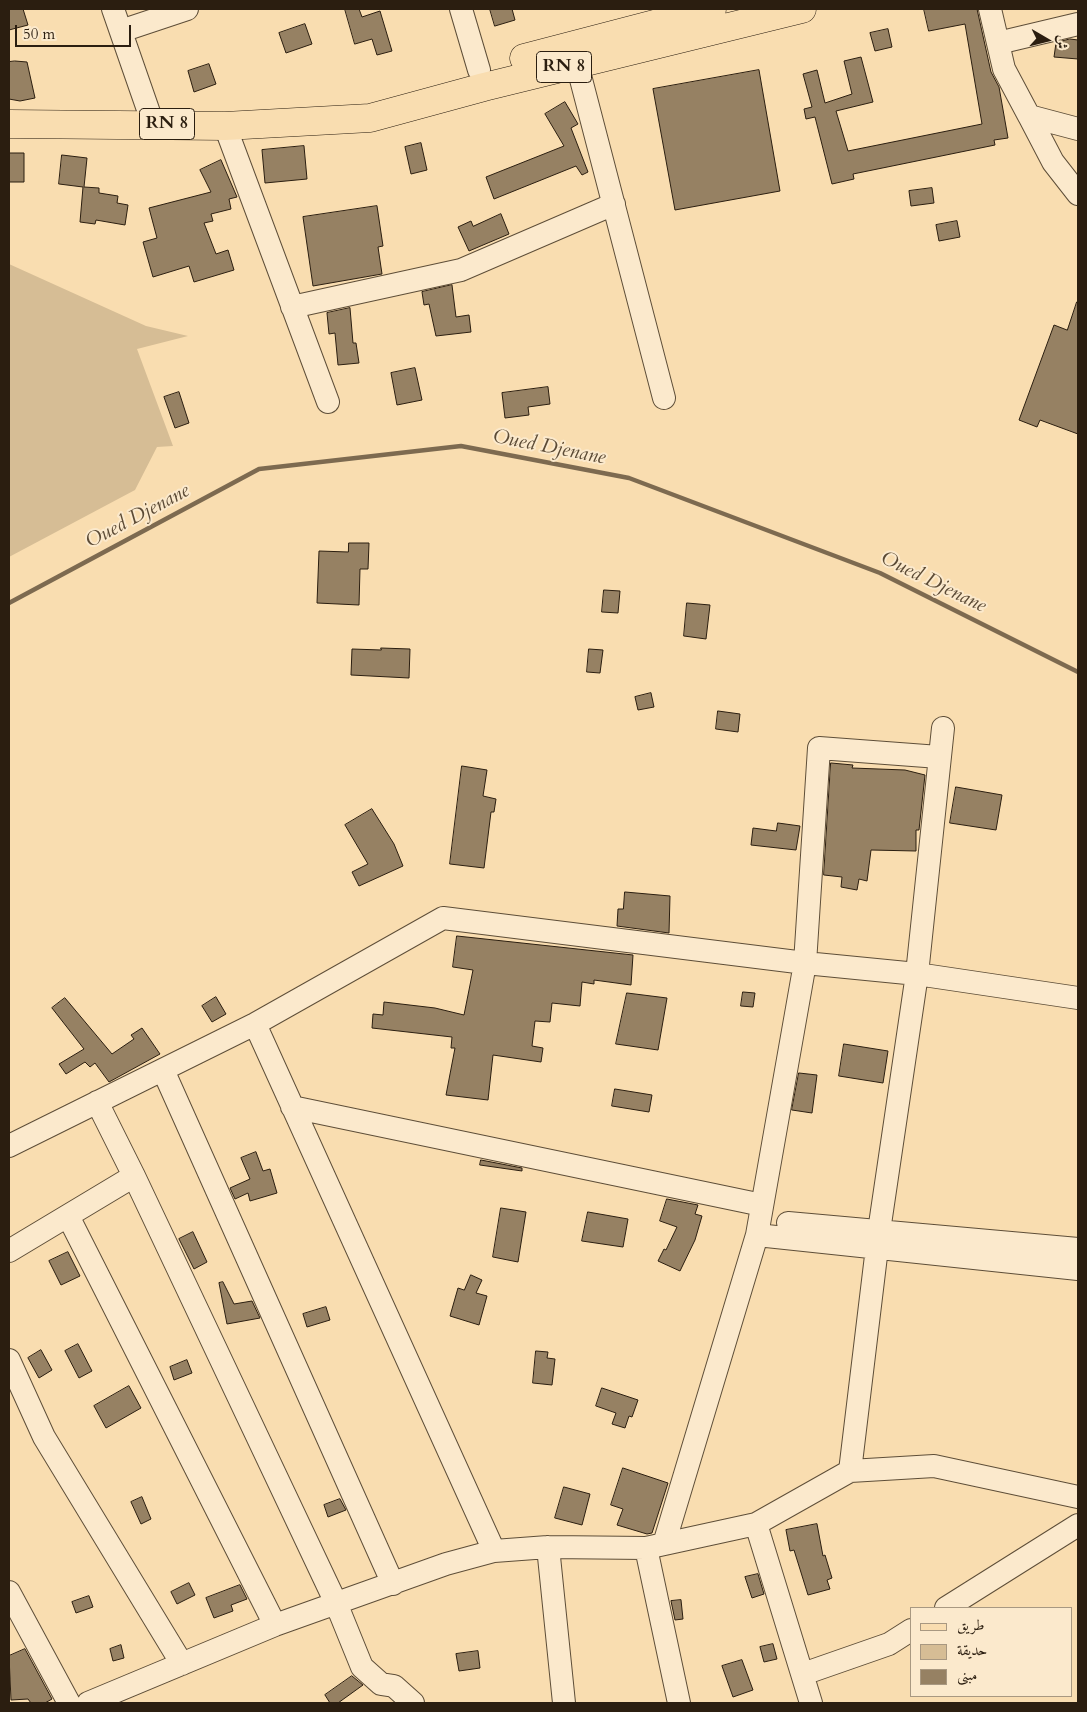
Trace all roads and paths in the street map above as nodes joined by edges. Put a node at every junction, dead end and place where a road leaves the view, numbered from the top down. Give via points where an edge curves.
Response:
1 (113, 9) edge
2 (187, 9) edge
3 (461, 9) edge
4 (712, 9) edge
5 (802, 9) edge
6 (990, 9) edge
7 (661, 24) edge
8 (1078, 24) edge
9 (121, 31) junction
10 (998, 43) junction
11 (607, 46) junction
12 (577, 64) junction
13 (479, 70) junction
14 (1029, 116) junction
15 (325, 118) junction
16 (9, 124) edge
17 (153, 124) junction
18 (225, 126) junction
19 (1078, 129) edge
20 (1078, 194) edge
21 (614, 204) junction
22 (292, 307) junction
23 (664, 398) dead end
24 (328, 402) dead end
25 (943, 728) dead end
26 (939, 757) junction
27 (805, 963) junction
28 (917, 974) junction
29 (1078, 998) edge
30 (255, 1024) junction
31 (163, 1070) junction
32 (97, 1102) junction
33 (292, 1107) junction
34 (9, 1146) edge
35 (134, 1176) junction
36 (68, 1216) junction
37 (759, 1220) junction
38 (878, 1240) junction
39 (1078, 1250) edge
40 (9, 1251) edge
41 (1078, 1269) edge
42 (9, 1360) edge
43 (850, 1472) junction
44 (1078, 1497) edge
45 (756, 1524) junction
46 (1078, 1525) edge
47 (655, 1546) junction
48 (548, 1547) junction
49 (494, 1551) junction
50 (393, 1584) junction
51 (9, 1592) edge
52 (336, 1603) junction
53 (948, 1607) edge
54 (275, 1625) junction
55 (910, 1631) edge
56 (182, 1664) junction
57 (803, 1674) junction
58 (69, 1703) edge
59 (88, 1703) edge
60 (413, 1703) edge
61 (564, 1703) edge
62 (679, 1703) edge
63 (811, 1703) edge

1 - 9 street
2 - 9 street
3 - 13 street
4 - 7 main road, RN 8
5 - 7 main road, RN 8
6 - 10 street
7 - 11 main road, RN 8
8 - 10 street
9 - 17 street
10 - 14 street via 1004,69
11 - 12 main road, RN 8
11 - 13 main road, RN 8
12 - 15 main road, RN 8 via 370,118
12 - 21 street
13 - 15 main road, RN 8 via 366,100
14 - 19 street
14 - 20 street via 1053,162
15 - 18 main road, RN 8
16 - 17 main road, RN 8
17 - 18 main road, RN 8
18 - 22 street
21 - 22 street via 461,270
21 - 23 street
22 - 24 street
25 - 26 street
26 - 27 street via 819,748
26 - 28 street
27 - 28 street
27 - 30 street via 443,918
27 - 37 street
28 - 29 street
28 - 38 street
30 - 31 street
30 - 33 street
31 - 32 street
31 - 50 street
32 - 34 street
32 - 35 street
33 - 37 street
33 - 49 street
35 - 36 street
35 - 52 street
36 - 40 street
36 - 54 street
37 - 38 street
37 - 47 street
38 - 39 street
38 - 41 street
38 - 43 street
42 - 56 street via 44,1437
43 - 44 street via 934,1466
43 - 45 street
45 - 47 street
45 - 57 street
46 - 53 street
47 - 48 street
47 - 62 street
48 - 49 street
48 - 61 street
49 - 50 street via 446,1564
50 - 52 street
51 - 58 street
52 - 54 street
52 - 60 street via 362,1667 381,1684 394,1686
54 - 56 street
55 - 57 street via 889,1644
56 - 59 street
57 - 63 street

